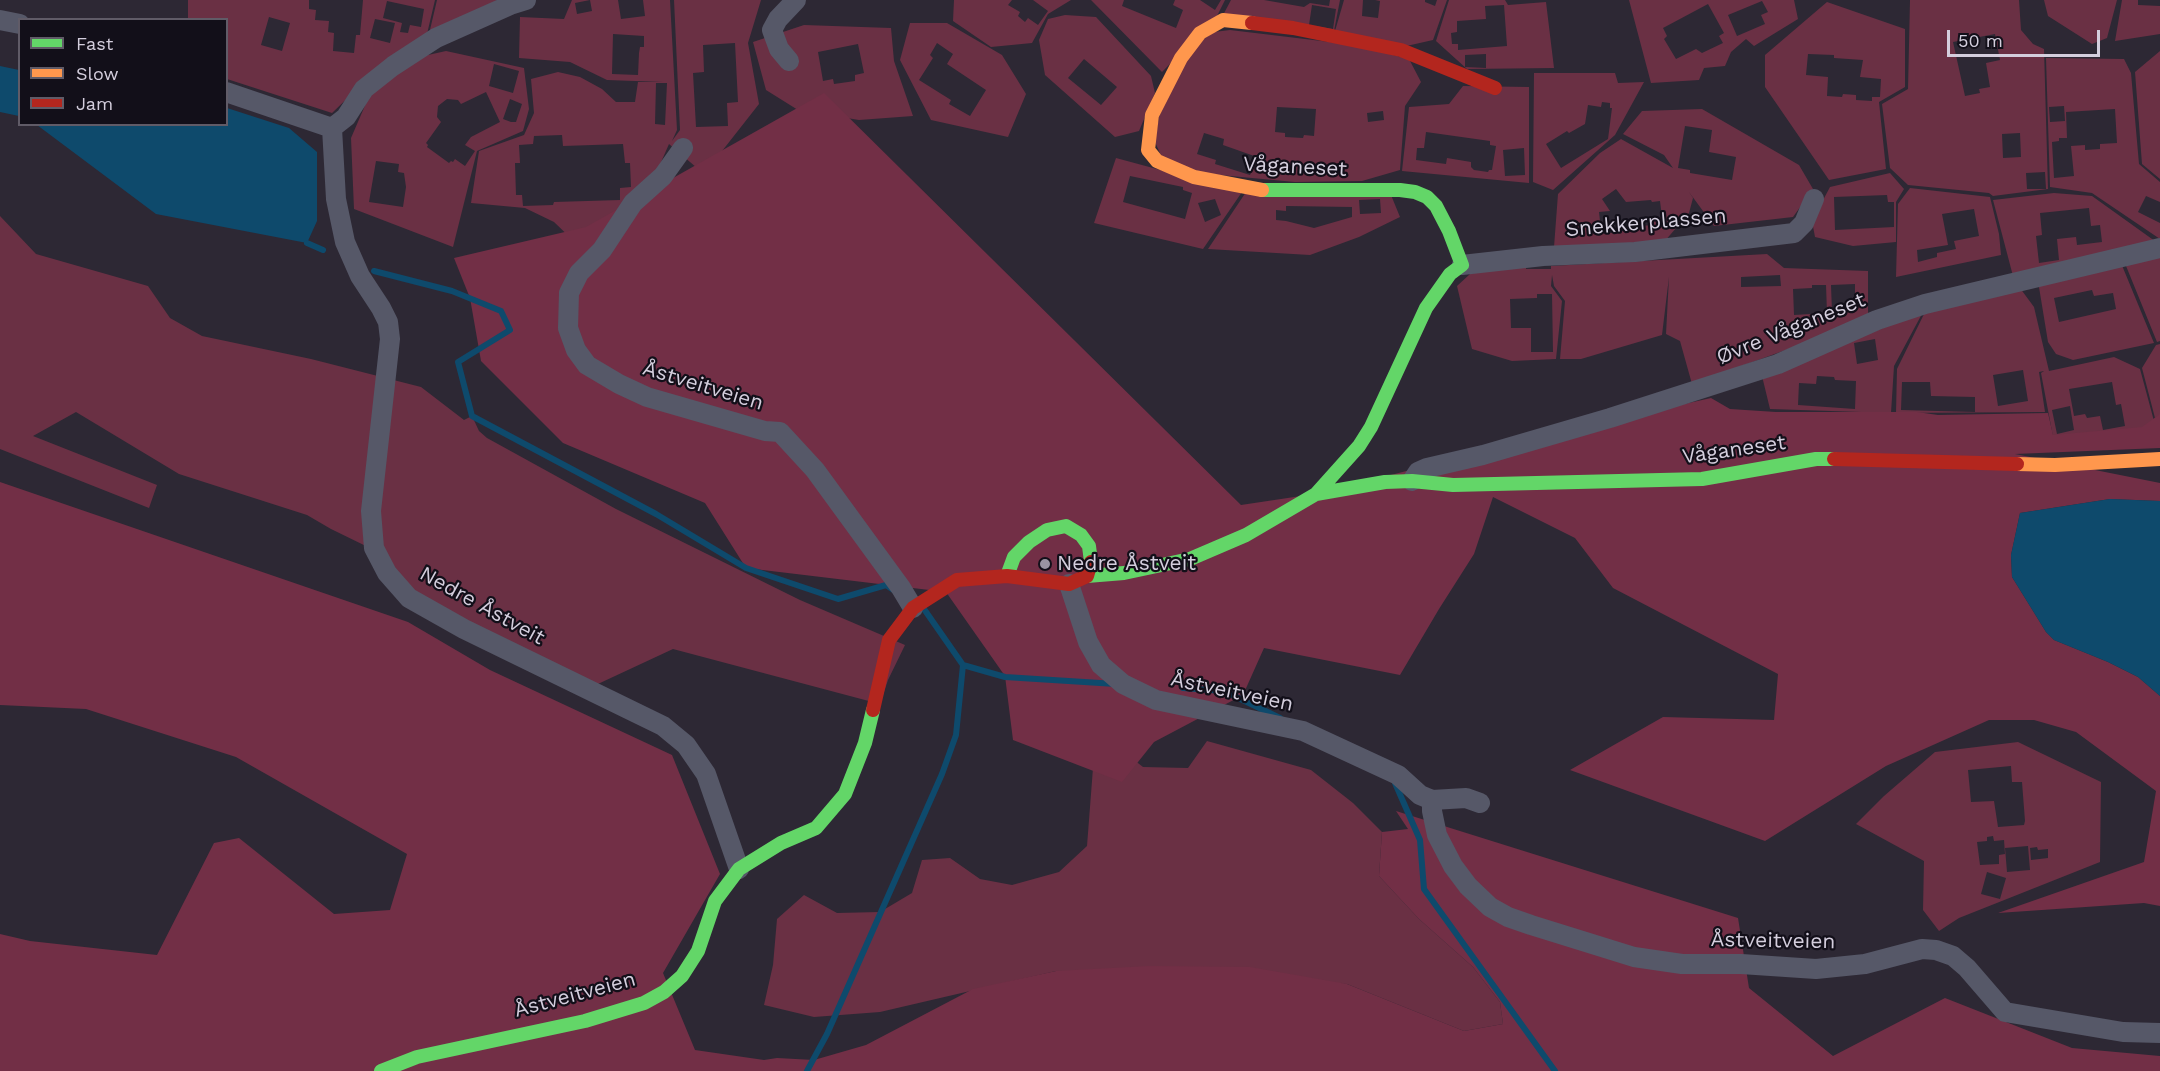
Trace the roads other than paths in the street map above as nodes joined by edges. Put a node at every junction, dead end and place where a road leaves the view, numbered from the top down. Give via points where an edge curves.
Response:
1 (526, 0) edge
2 (796, 0) edge
3 (0, 20) edge
4 (18, 24) edge
5 (789, 61) dead end
6 (1495, 88) dead end
7 (228, 93) edge
8 (332, 128) junction
9 (682, 148) dead end
10 (1814, 199) dead end
11 (2160, 248) edge
12 (1462, 265) junction
13 (2160, 459) edge
14 (1412, 481) junction
15 (1316, 494) junction
16 (1008, 576) junction
17 (1087, 576) junction
18 (1069, 584) junction
19 (921, 602) junction
20 (1432, 800) junction
21 (1480, 802) dead end
22 (739, 869) junction
23 (2160, 1034) edge
24 (381, 1071) edge

1 - 8 street via 436,38 410,55 364,89 346,117
2 - 5 street via 772,30
3 - 4 street
6 - 12 street, Våganeset via 1401,50 1298,29 1222,20 1200,33 1181,58 1149,127 1148,150 1157,161 1194,177 1251,189 1400,190 1427,196 1449,231
7 - 8 street
8 - 22 street, Nedre Åstveit via 336,199 345,242 388,322 390,339 370,511 374,548 387,573 409,598 663,726 686,745 706,774
9 - 19 street, Åstveitveien via 663,176 633,203 569,292 568,328 576,350 587,365 647,397 780,432 815,470 901,588
10 - 12 street, Snekkerplassen via 1804,223 1794,233 1635,252
11 - 14 street, Øvre Våganeset via 1925,304 1877,320 1778,364 1610,418 1427,468
12 - 15 street, Våganeset via 1450,274 1426,308 1359,446
13 - 14 street, Våganeset via 2055,465 1816,459 1702,479 1453,485
14 - 15 street, Våganeset
15 - 17 street, Våganeset via 1246,536 1190,559 1125,573
16 - 17 street via 1014,557 1029,542 1047,530 1066,526 1081,535 1089,546 1091,563
16 - 18 street, Åstveitveien
16 - 19 street, Åstveitveien via 957,580
17 - 18 street
18 - 20 street, Åstveitveien via 1088,642 1101,665 1123,684 1156,700 1303,731 1398,775 1420,795
19 - 22 street, Åstveitveien via 890,640 865,743 845,794 816,828 781,843
20 - 21 street via 1466,798
20 - 23 street, Åstveitveien via 1437,836 1468,886 1490,907 1531,925 1634,957 1682,964 1816,969 1865,964 1922,949 1936,950 1953,956 1967,968 2005,1012 2124,1032
22 - 24 street, Åstveitveien via 715,901 698,951 682,976 644,1004 585,1021 417,1057

